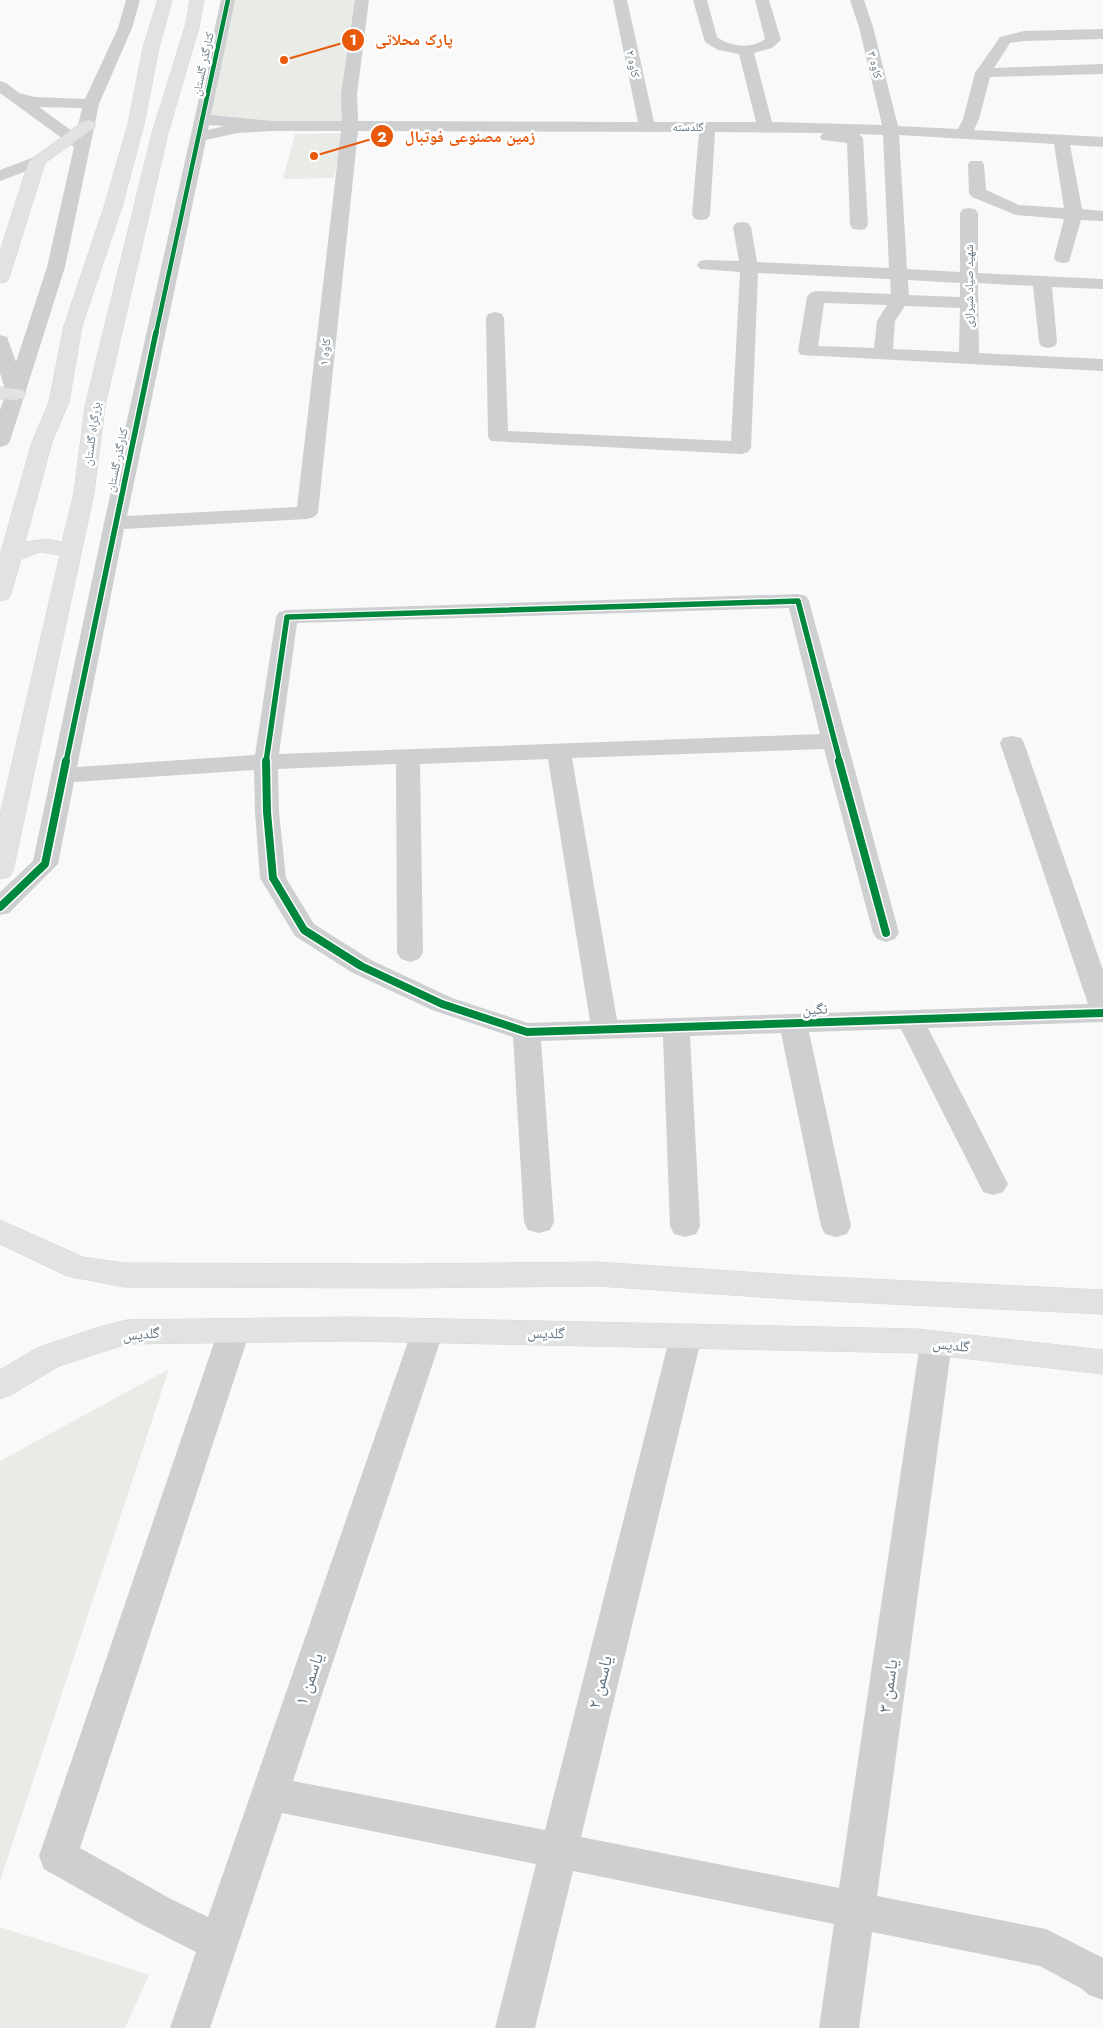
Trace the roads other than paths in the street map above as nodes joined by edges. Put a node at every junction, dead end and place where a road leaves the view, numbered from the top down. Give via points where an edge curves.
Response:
1 (133, 0) edge
2 (164, 0) edge
3 (197, 0) edge
4 (228, 0) edge
5 (362, 0) edge
6 (620, 0) edge
7 (700, 0) edge
8 (762, 0) edge
9 (857, 0) edge
10 (1103, 34) edge
11 (745, 49) junction
12 (1103, 69) edge
13 (983, 73) junction
14 (2, 90) edge
15 (91, 104) junction
16 (350, 126) junction
17 (765, 127) junction
18 (200, 128) junction
19 (646, 128) junction
20 (891, 130) junction
21 (707, 131) junction
22 (964, 134) junction
23 (1060, 139) junction
24 (78, 142) junction
25 (1103, 142) edge
26 (36, 161) junction
27 (976, 165) dead end
28 (0, 176) edge
29 (969, 213) dead end
30 (701, 215) dead end
31 (1074, 215) junction
32 (1103, 216) edge
33 (859, 225) dead end
34 (742, 227) dead end
35 (1063, 258) dead end
36 (706, 265) dead end
37 (749, 266) junction
38 (900, 274) junction
39 (969, 277) junction
40 (0, 278) edge
41 (1042, 281) junction
42 (1103, 284) edge
43 (900, 299) junction
44 (969, 303) junction
45 (495, 318) dead end
46 (0, 341) edge
47 (1048, 342) dead end
48 (883, 355) junction
49 (969, 359) junction
50 (1103, 365) edge
51 (8, 394) edge
52 (0, 441) edge
53 (115, 523) junction
54 (76, 526) junction
55 (19, 528) junction
56 (70, 551) junction
57 (11, 555) junction
58 (0, 594) edge
59 (834, 742) junction
60 (1012, 743) dead end
61 (559, 753) junction
62 (408, 757) junction
63 (266, 762) junction
64 (63, 775) junction
65 (0, 870) edge
66 (0, 907) edge
67 (886, 933) dead end
68 (410, 953) dead end
69 (1103, 1009) edge
70 (1103, 1013) edge
71 (910, 1019) junction
72 (793, 1023) junction
73 (676, 1027) junction
74 (605, 1029) junction
75 (527, 1032) junction
76 (992, 1184) dead end
77 (539, 1222) dead end
78 (685, 1226) dead end
79 (836, 1226) dead end
80 (0, 1232) edge
81 (1103, 1302) edge
82 (428, 1330) junction
83 (234, 1331) junction
84 (686, 1336) junction
85 (936, 1344) junction
86 (1103, 1362) edge
87 (0, 1386) edge
88 (270, 1792) junction
89 (559, 1850) junction
90 (856, 1910) junction
91 (219, 1943) junction
92 (1103, 1982) edge
93 (190, 2028) edge
94 (515, 2028) edge
95 (838, 2028) edge

1 - 15 street via 125,28
2 - 55 main road via 136,124 113,207 73,326 59,402 42,442
3 - 54 main road, بزرگراه گلستان via 160,133 95,406 84,494
4 - 18 street, کنارگذر گلستان
5 - 16 street, کاوه ۱ via 349,94
6 - 19 street, کاوه ۲
7 - 11 street via 713,43
8 - 11 street via 772,40 762,47
9 - 20 street, کاوه ۳
10 - 13 street via 1024,36 1006,40
11 - 17 street
12 - 13 street
13 - 22 street
14 - 15 street via 32,102
14 - 24 street
15 - 24 street via 88,125
16 - 18 street, گلدسته
16 - 19 street, گلدسته
16 - 53 street, کاوه ۱ via 307,513
17 - 20 street, گلدسته
17 - 21 street, گلدسته
18 - 53 street, کنارگذر گلستان
19 - 21 street, گلدسته
20 - 22 street, گلدسته
20 - 38 street, کاوه ۳
21 - 30 street
21 - 33 street via 855,138
22 - 23 street, گلدسته
23 - 25 street, گلدسته
23 - 31 street
24 - 26 main road
24 - 51 street via 56,267
26 - 28 street
26 - 40 main road
27 - 31 street via 978,193 1016,210
29 - 39 street, شهید صیاد شیرازی
31 - 32 street
31 - 35 street
34 - 37 street
36 - 37 street
37 - 38 street
37 - 45 street via 741,448 498,437
38 - 39 street
38 - 43 street, کاوه ۳
39 - 41 street
39 - 44 street, شهید صیاد شیرازی
41 - 42 street
41 - 47 street
43 - 44 street
43 - 48 street via 886,321
43 - 48 street via 816,297 808,351
44 - 49 street, شهید صیاد شیرازی
46 - 51 street
48 - 49 street
49 - 50 street
51 - 52 street
53 - 64 street, کنارگذر گلستان
54 - 55 main road via 46,534
54 - 56 main road, بزرگراه گلستان
55 - 57 main road
56 - 57 main road via 56,545 41,544
56 - 65 main road, بزرگراه گلستان
57 - 58 main road
59 - 61 street
59 - 63 street via 798,601 287,617
59 - 67 street
60 - 69 street
61 - 62 street
61 - 74 street
62 - 63 street
62 - 68 street
63 - 64 street
63 - 75 street via 273,878 304,930 361,966 442,1004
64 - 66 street, کنارگذر گلستان via 45,864
70 - 71 street, نگین
71 - 72 street, نگین
71 - 76 street
72 - 73 street, نگین
72 - 79 street
73 - 74 street, نگین
73 - 78 street
74 - 75 street, نگین
75 - 77 street
80 - 81 main road via 78,1268 124,1275 597,1274
82 - 83 main road, گلدیس
82 - 84 main road, گلدیس
82 - 88 street, یاسمن ۱
83 - 87 main road, گلدیس via 127,1332 48,1357
83 - 91 street via 58,1856
84 - 85 main road, گلدیس
84 - 89 street, یاسمن ۲
85 - 86 main road, گلدیس
85 - 90 street, یاسمن ۳
88 - 89 street
88 - 91 street, یاسمن ۱
89 - 90 street
89 - 94 street, یاسمن ۲
90 - 92 street via 1046,1948
90 - 95 street, یاسمن ۳
91 - 93 street, یاسمن ۱

